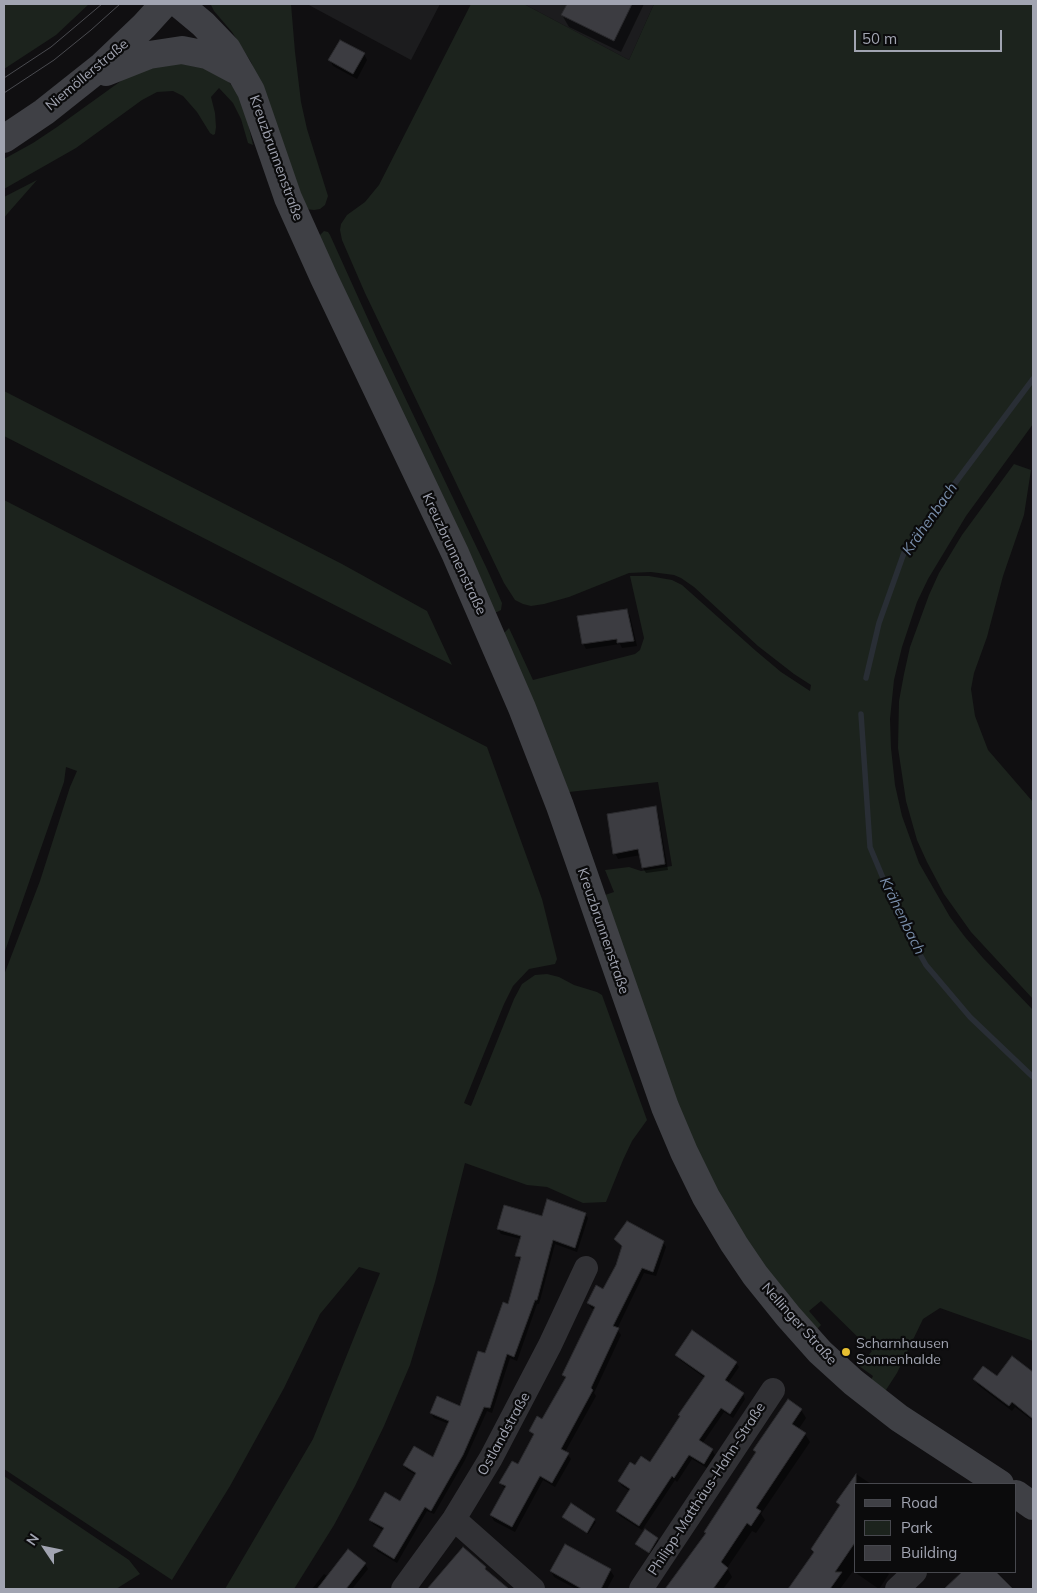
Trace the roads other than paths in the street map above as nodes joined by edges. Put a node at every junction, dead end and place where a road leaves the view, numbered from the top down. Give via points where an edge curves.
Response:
1 (164, 4) edge
2 (179, 4) edge
3 (243, 75) junction
4 (84, 81) junction
5 (4, 139) edge
6 (676, 1134) joint
7 (586, 1268) dead end
8 (773, 1390) dead end
9 (997, 1483) edge
10 (1017, 1495) edge
11 (1033, 1506) edge
12 (454, 1519) junction
13 (915, 1573) edge
14 (403, 1589) edge
15 (533, 1589) edge
16 (641, 1589) edge
17 (897, 1589) edge

1 - 4 main road, Niemöllerstraße via 123,47
2 - 3 main road, Kreuzbrunnenstraße via 227,49
3 - 4 main road via 207,55 182,50 149,54
3 - 6 main road, Kreuzbrunnenstraße via 288,198 522,708
4 - 5 main road, Niemöllerstraße
6 - 9 main road, Nellinger Straße via 706,1197 734,1244 765,1288 812,1343 853,1382 899,1418
7 - 12 street, Ostlandstraße via 514,1416
8 - 16 street, Philipp-Matthäus-Hahn-Straße
10 - 11 main road
12 - 14 street, Ostlandstraße
12 - 15 street
13 - 17 street

